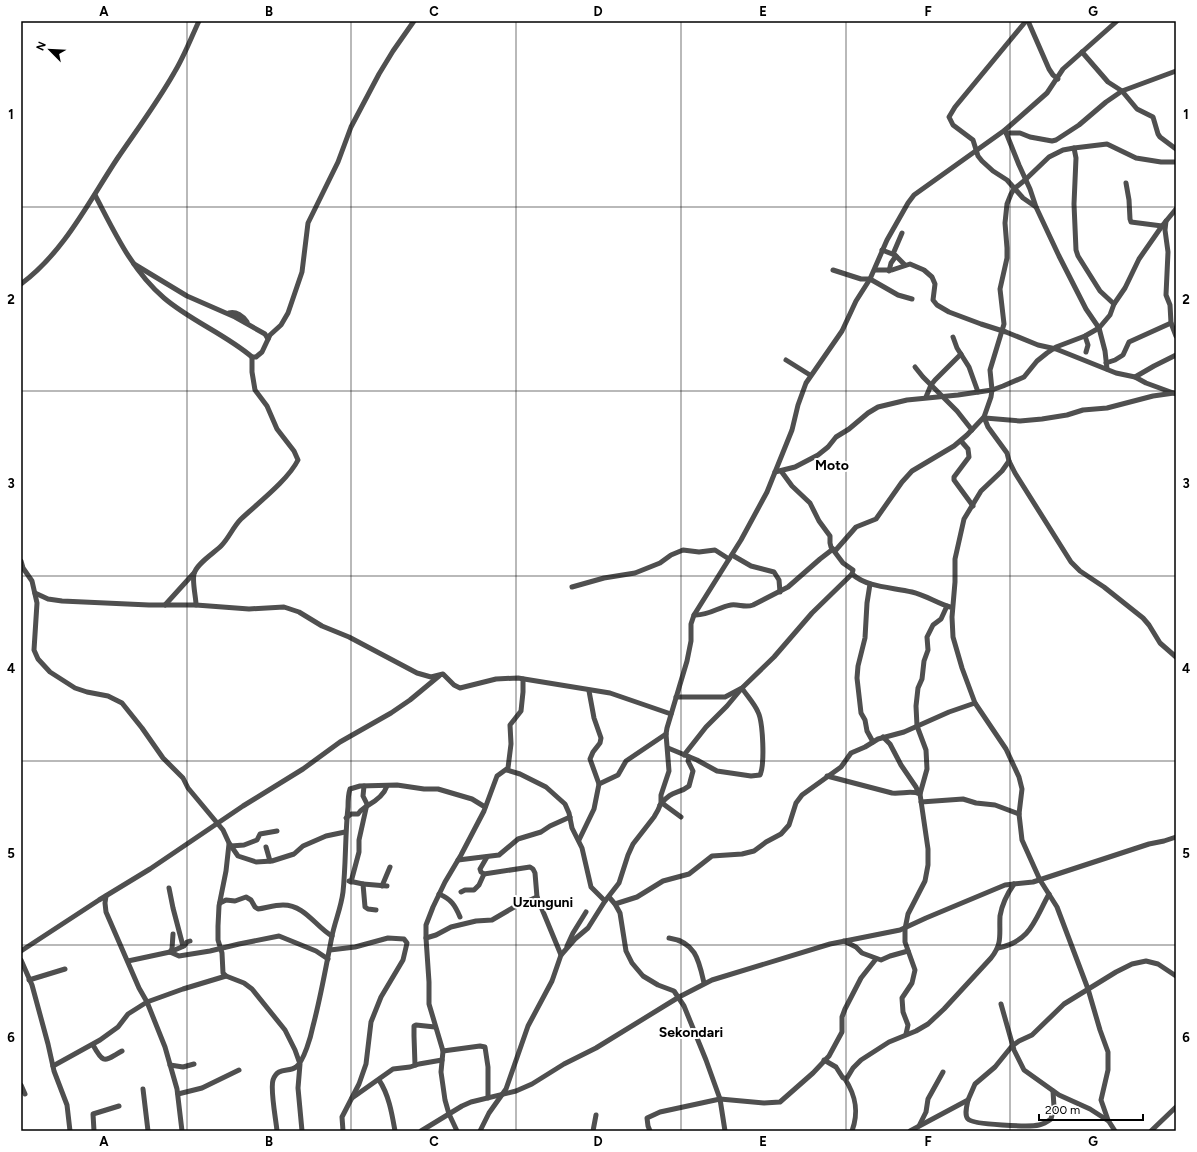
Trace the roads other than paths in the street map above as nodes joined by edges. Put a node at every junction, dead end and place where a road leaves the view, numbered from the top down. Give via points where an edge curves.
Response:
1 (199, 21) edge
2 (414, 21) edge
3 (1027, 21) edge
4 (1117, 21) edge
5 (1082, 52) junction
6 (1176, 71) edge
7 (1058, 79) junction
8 (1122, 91) junction
9 (1006, 131) junction
10 (1074, 148) junction
11 (1176, 149) edge
12 (976, 150) junction
13 (1176, 162) edge
14 (1025, 180) junction
15 (1126, 183) dead end
16 (1014, 188) junction
17 (95, 195) junction
18 (1036, 208) junction
19 (1176, 209) edge
20 (1167, 220) junction
21 (1162, 226) junction
22 (902, 232) dead end
23 (882, 250) junction
24 (894, 255) junction
25 (133, 264) junction
26 (905, 265) junction
27 (833, 270) dead end
28 (875, 270) junction
29 (889, 271) junction
30 (870, 279) junction
31 (21, 284) edge
32 (912, 299) dead end
33 (1114, 304) junction
34 (1171, 323) junction
35 (1099, 328) junction
36 (1002, 330) junction
37 (1085, 336) junction
38 (1176, 336) edge
39 (953, 337) dead end
40 (268, 339) junction
41 (1054, 349) junction
42 (1086, 352) dead end
43 (961, 354) junction
44 (1176, 354) edge
45 (252, 357) junction
46 (786, 360) dead end
47 (1106, 363) junction
48 (915, 367) dead end
49 (1106, 369) junction
50 (810, 375) junction
51 (1135, 377) junction
52 (931, 385) junction
53 (992, 390) junction
54 (978, 392) junction
55 (1175, 393) edge
56 (926, 397) junction
57 (944, 397) junction
58 (984, 417) junction
59 (972, 430) junction
60 (961, 441) junction
61 (1009, 461) junction
62 (781, 471) junction
63 (775, 472) junction
64 (973, 506) junction
65 (834, 550) junction
66 (730, 557) junction
67 (21, 561) edge
68 (194, 573) junction
69 (852, 574) junction
70 (870, 584) junction
71 (572, 587) dead end
72 (780, 592) junction
73 (35, 594) junction
74 (165, 605) junction
75 (196, 605) junction
76 (947, 606) junction
77 (953, 608) junction
78 (694, 615) junction
79 (1176, 657) edge
80 (442, 674) junction
81 (523, 679) junction
82 (742, 688) junction
83 (589, 691) junction
84 (676, 698) junction
85 (975, 703) junction
86 (671, 714) junction
87 (917, 726) junction
88 (666, 734) junction
89 (883, 737) junction
90 (873, 742) junction
91 (668, 748) junction
92 (686, 756) junction
93 (507, 770) junction
94 (827, 776) junction
95 (599, 784) junction
96 (364, 786) junction
97 (387, 786) junction
98 (919, 793) junction
99 (921, 802) junction
100 (661, 804) junction
101 (367, 807) junction
102 (485, 807) junction
103 (1019, 814) junction
104 (570, 817) junction
105 (681, 817) dead end
106 (346, 818) junction
107 (218, 824) junction
108 (277, 831) dead end
109 (345, 832) junction
110 (1176, 837) edge
111 (579, 840) junction
112 (230, 845) junction
113 (266, 847) dead end
114 (487, 857) junction
115 (458, 860) junction
116 (270, 861) junction
117 (390, 867) dead end
118 (484, 874) junction
119 (1040, 880) junction
120 (344, 881) junction
121 (351, 882) junction
122 (363, 884) junction
123 (1014, 884) junction
124 (169, 888) dead end
125 (461, 892) dead end
126 (439, 894) junction
127 (1049, 894) junction
128 (106, 896) junction
129 (537, 897) junction
130 (607, 899) junction
131 (220, 902) junction
132 (616, 904) junction
133 (376, 910) dead end
134 (586, 912) dead end
135 (460, 917) dead end
136 (905, 929) junction
137 (173, 934) dead end
138 (332, 936) junction
139 (426, 938) junction
140 (669, 938) dead end
141 (190, 941) dead end
142 (844, 941) junction
143 (183, 946) junction
144 (221, 948) junction
145 (998, 948) junction
146 (330, 950) junction
147 (21, 951) edge
148 (908, 951) junction
149 (170, 952) junction
150 (563, 952) junction
151 (328, 959) junction
152 (876, 959) junction
153 (21, 960) edge
154 (128, 961) junction
155 (65, 969) dead end
156 (226, 976) junction
157 (1176, 976) edge
158 (29, 980) junction
159 (704, 983) junction
160 (1088, 989) junction
161 (678, 997) junction
162 (147, 1002) junction
163 (1001, 1004) dead end
164 (436, 1027) junction
165 (906, 1034) junction
166 (93, 1045) junction
167 (1012, 1046) junction
168 (122, 1051) dead end
169 (443, 1051) junction
170 (442, 1060) junction
171 (824, 1060) junction
172 (300, 1062) junction
173 (194, 1064) dead end
174 (170, 1065) junction
175 (415, 1065) junction
176 (53, 1066) junction
177 (239, 1070) dead end
178 (943, 1072) dead end
179 (845, 1079) junction
180 (379, 1080) junction
181 (21, 1085) edge
182 (143, 1088) dead end
183 (1053, 1090) junction
184 (25, 1094) dead end
185 (178, 1094) junction
186 (503, 1094) junction
187 (488, 1098) junction
188 (351, 1099) junction
189 (720, 1099) junction
190 (968, 1100) junction
191 (119, 1106) dead end
192 (1176, 1107) edge
193 (449, 1114) junction
194 (596, 1115) dead end
195 (1108, 1120) junction
196 (919, 1126) junction
197 (1014, 1126) junction
198 (70, 1131) edge
199 (94, 1131) edge
200 (148, 1131) edge
201 (182, 1131) edge
202 (277, 1131) edge
203 (302, 1131) edge
204 (342, 1131) edge
205 (395, 1131) edge
206 (421, 1131) edge
207 (457, 1131) edge
208 (480, 1131) edge
209 (593, 1131) edge
210 (650, 1131) edge
211 (725, 1131) edge
212 (852, 1131) edge
213 (910, 1131) edge
214 (1019, 1131) edge
215 (1115, 1131) edge
216 (1151, 1131) edge

1 - 17 street via 175,72
2 - 40 street via 384,64 351,127 338,162 308,223 303,267 292,303 281,325
3 - 7 street via 1049,69
3 - 12 street via 950,115 951,122 973,140
4 - 5 street
5 - 7 street via 1063,69
5 - 8 street via 1108,82
6 - 8 street
7 - 9 street via 1047,93
8 - 9 street via 1056,140
8 - 11 street via 1137,109 1153,117 1158,134
9 - 12 street
9 - 14 street
10 - 13 street via 1107,144 1136,158
10 - 14 street via 1049,157
10 - 33 street via 1076,250 1100,291
12 - 16 street via 982,161
12 - 23 street via 914,195
14 - 16 street
14 - 18 street
15 - 21 street via 1131,222
16 - 18 street via 1022,198
16 - 36 street via 1008,201 1005,223 1008,248 1000,286 1004,321
17 - 25 street
17 - 31 street via 62,244
18 - 35 street via 1078,294
19 - 20 street
20 - 21 street
20 - 34 street via 1164,230 1168,252 1166,295
21 - 33 street via 1139,258 1125,288
22 - 24 street
23 - 24 street
23 - 28 street
24 - 26 street
24 - 29 street
25 - 40 street via 187,296 229,314 265,334
25 - 45 street via 164,298
26 - 29 street
26 - 36 street via 910,264 924,270 932,277 933,300 937,305 964,318
27 - 30 street via 861,279
28 - 29 street
28 - 30 street
30 - 32 street via 898,295
30 - 50 street via 838,337
33 - 35 street via 1110,315
34 - 38 street
34 - 47 street via 1129,342 1123,355
35 - 37 street
35 - 47 street
36 - 41 street
36 - 53 street via 990,370
37 - 41 street
37 - 42 street via 1088,345
39 - 43 street
40 - 45 street via 262,352
41 - 49 street
41 - 53 street via 1040,358 1024,376 1013,383
43 - 52 street
43 - 54 street
44 - 51 street
45 - 68 street via 255,390 298,460
46 - 50 street
47 - 49 street
48 - 52 street
49 - 51 street
50 - 63 street
51 - 55 street
52 - 56 street
52 - 57 street
53 - 54 street
53 - 58 street
54 - 57 street
55 - 58 street via 1056,417 1020,421
56 - 57 street
56 - 62 street via 898,401 873,410 836,437 818,455
57 - 59 street
58 - 59 street
58 - 61 street via 988,427 1007,453
59 - 60 street
60 - 64 street via 968,450 969,457 954,480
60 - 65 street via 912,471 876,519 856,527
61 - 64 street via 1002,472 981,491
61 - 79 street via 1071,562 1143,618 1160,643
62 - 63 street
62 - 65 street via 810,503 830,536 830,545
63 - 66 street via 749,527
64 - 77 street via 964,518 957,551
65 - 69 street via 843,563 853,570
65 - 72 street
66 - 71 street via 714,550 683,550 635,573
66 - 72 street via 774,572 779,580
66 - 78 street
67 - 73 street via 32,581
68 - 74 street
68 - 75 street
69 - 70 street
69 - 82 street
70 - 76 street via 912,592
70 - 90 street via 866,603 865,638 857,678 861,713
72 - 78 street via 749,607 732,604 705,614
73 - 74 street via 58,601
73 - 107 street via 37,605 34,650 38,659 50,672 71,686 108,696 122,704 162,758 182,778
74 - 75 street
75 - 80 street via 249,609 289,608 417,673 430,677
76 - 77 street
76 - 87 street via 941,619 933,625 927,637 928,650 918,688
77 - 85 street via 954,642
78 - 84 street via 689,649
80 - 81 street via 460,688 502,678
80 - 107 street via 417,695 340,742
81 - 83 street
81 - 93 street via 521,711 510,725 511,747
82 - 84 street via 725,697
82 - 92 street via 706,727
82 - 92 street via 761,719 760,775 717,771
83 - 86 street via 610,693
83 - 95 street via 601,738 590,759
84 - 86 street
85 - 87 street
85 - 103 street via 1006,748 1019,777 1022,789
86 - 88 street
87 - 89 street
87 - 98 street via 925,746 927,769
88 - 91 street
88 - 95 street via 626,761 618,775
89 - 90 street
89 - 98 street via 890,744 900,765
90 - 94 street via 851,753 841,767
91 - 92 street
91 - 100 street via 669,771 661,795
92 - 100 street via 693,773 690,786 671,794
93 - 102 street via 497,776
93 - 104 street via 526,776 546,787 565,804
94 - 98 street via 892,793
94 - 132 street via 798,799 789,825 784,831 754,852 712,856 689,874 663,881 637,897
95 - 111 street via 594,809
96 - 97 street
96 - 101 street via 363,796
96 - 106 street via 349,790
97 - 101 street via 383,794
97 - 102 street via 442,789 472,799
98 - 99 street
99 - 103 street via 963,799 995,804
99 - 136 street via 928,865 924,881 908,914
100 - 105 street
100 - 130 street via 633,844 621,880
101 - 106 street via 361,809 358,814 351,814
101 - 121 street
102 - 115 street
103 - 119 street via 1022,840
104 - 111 street via 572,828
104 - 114 street via 541,832 518,839 499,855
106 - 109 street
107 - 112 street via 224,830
107 - 128 street
108 - 112 street via 260,834 257,840 249,843
109 - 116 street via 326,836 303,846 291,855
109 - 120 street
110 - 119 street
111 - 130 street via 592,887
112 - 116 street via 238,856 245,859
112 - 131 street
113 - 116 street
114 - 115 street
114 - 118 street via 480,869
115 - 126 street
117 - 122 street via 384,886
118 - 125 street via 474,890
118 - 129 street via 532,868 535,873
119 - 123 street
119 - 127 street
120 - 121 street
120 - 138 street via 341,907
121 - 122 street
122 - 133 street via 366,907
123 - 136 street via 996,888
123 - 145 street via 1008,892 1000,917
124 - 143 street
126 - 135 street via 454,903
126 - 139 street via 426,925
127 - 145 street via 1025,936
127 - 160 street via 1057,907
128 - 147 street
128 - 154 street via 106,912
129 - 139 street via 492,920 454,926 436,936
129 - 150 street
130 - 132 street
130 - 150 street via 588,928
131 - 138 street via 246,897 258,908 292,906 306,913
131 - 144 street via 218,934
132 - 161 street via 620,913 626,951 632,963 643,976 674,991
134 - 150 street
136 - 142 street
136 - 148 street via 904,938
137 - 149 street
138 - 146 street
139 - 164 street via 429,1004
140 - 159 street via 685,942 695,953
141 - 143 street
142 - 152 street
142 - 159 street
143 - 149 street
144 - 149 street via 179,956
144 - 151 street via 279,936 316,951
144 - 156 street via 223,973
145 - 165 street via 936,1017 921,1028
146 - 151 street
146 - 188 street via 355,947 388,938 404,939 407,943 403,960 381,997 369,1025 366,1064
148 - 152 street via 883,960
148 - 165 street via 915,970 912,983 902,998 903,1012 908,1025
149 - 154 street
150 - 186 street via 552,981 528,1026
151 - 172 street via 313,1027
152 - 171 street via 861,978 850,999 843,1013 840,1037
153 - 158 street
154 - 162 street
155 - 158 street
156 - 162 street
156 - 172 street via 252,989 285,1030
157 - 160 street via 1158,964 1146,961 1132,964
158 - 176 street
159 - 161 street
160 - 167 street via 1059,1007 1032,1035
160 - 195 street via 1109,1056 1101,1097
161 - 186 street via 532,1084
161 - 189 street via 689,1017
162 - 166 street via 131,1012 116,1029
162 - 174 street
163 - 167 street
164 - 169 street
164 - 175 street via 414,1026
165 - 179 street via 861,1060
166 - 168 street via 100,1058 104,1060
166 - 176 street
167 - 183 street via 1024,1070
167 - 190 street via 975,1084
169 - 170 street
169 - 187 street via 485,1047
170 - 175 street
170 - 193 street via 442,1079
171 - 179 street via 836,1067
171 - 189 street via 780,1102
172 - 202 street via 294,1069 278,1072 273,1080
172 - 203 street via 298,1088
173 - 174 street
174 - 185 street
175 - 180 street via 394,1069
176 - 198 street via 68,1108
177 - 185 street via 202,1088
178 - 196 street via 928,1099 926,1112
179 - 212 street via 852,1088 856,1106
180 - 188 street
180 - 205 street via 389,1105
181 - 184 street
182 - 200 street
183 - 195 street
183 - 197 street via 1054,1107 1051,1119 1039,1125
185 - 201 street
186 - 187 street
186 - 208 street
187 - 193 street via 471,1102
188 - 204 street via 342,1117
189 - 210 street via 652,1115 647,1118
189 - 211 street
190 - 196 street
190 - 197 street via 968,1120
191 - 199 street via 93,1114
192 - 216 street
193 - 206 street
193 - 207 street
194 - 209 street
195 - 215 street
196 - 213 street
197 - 214 street

